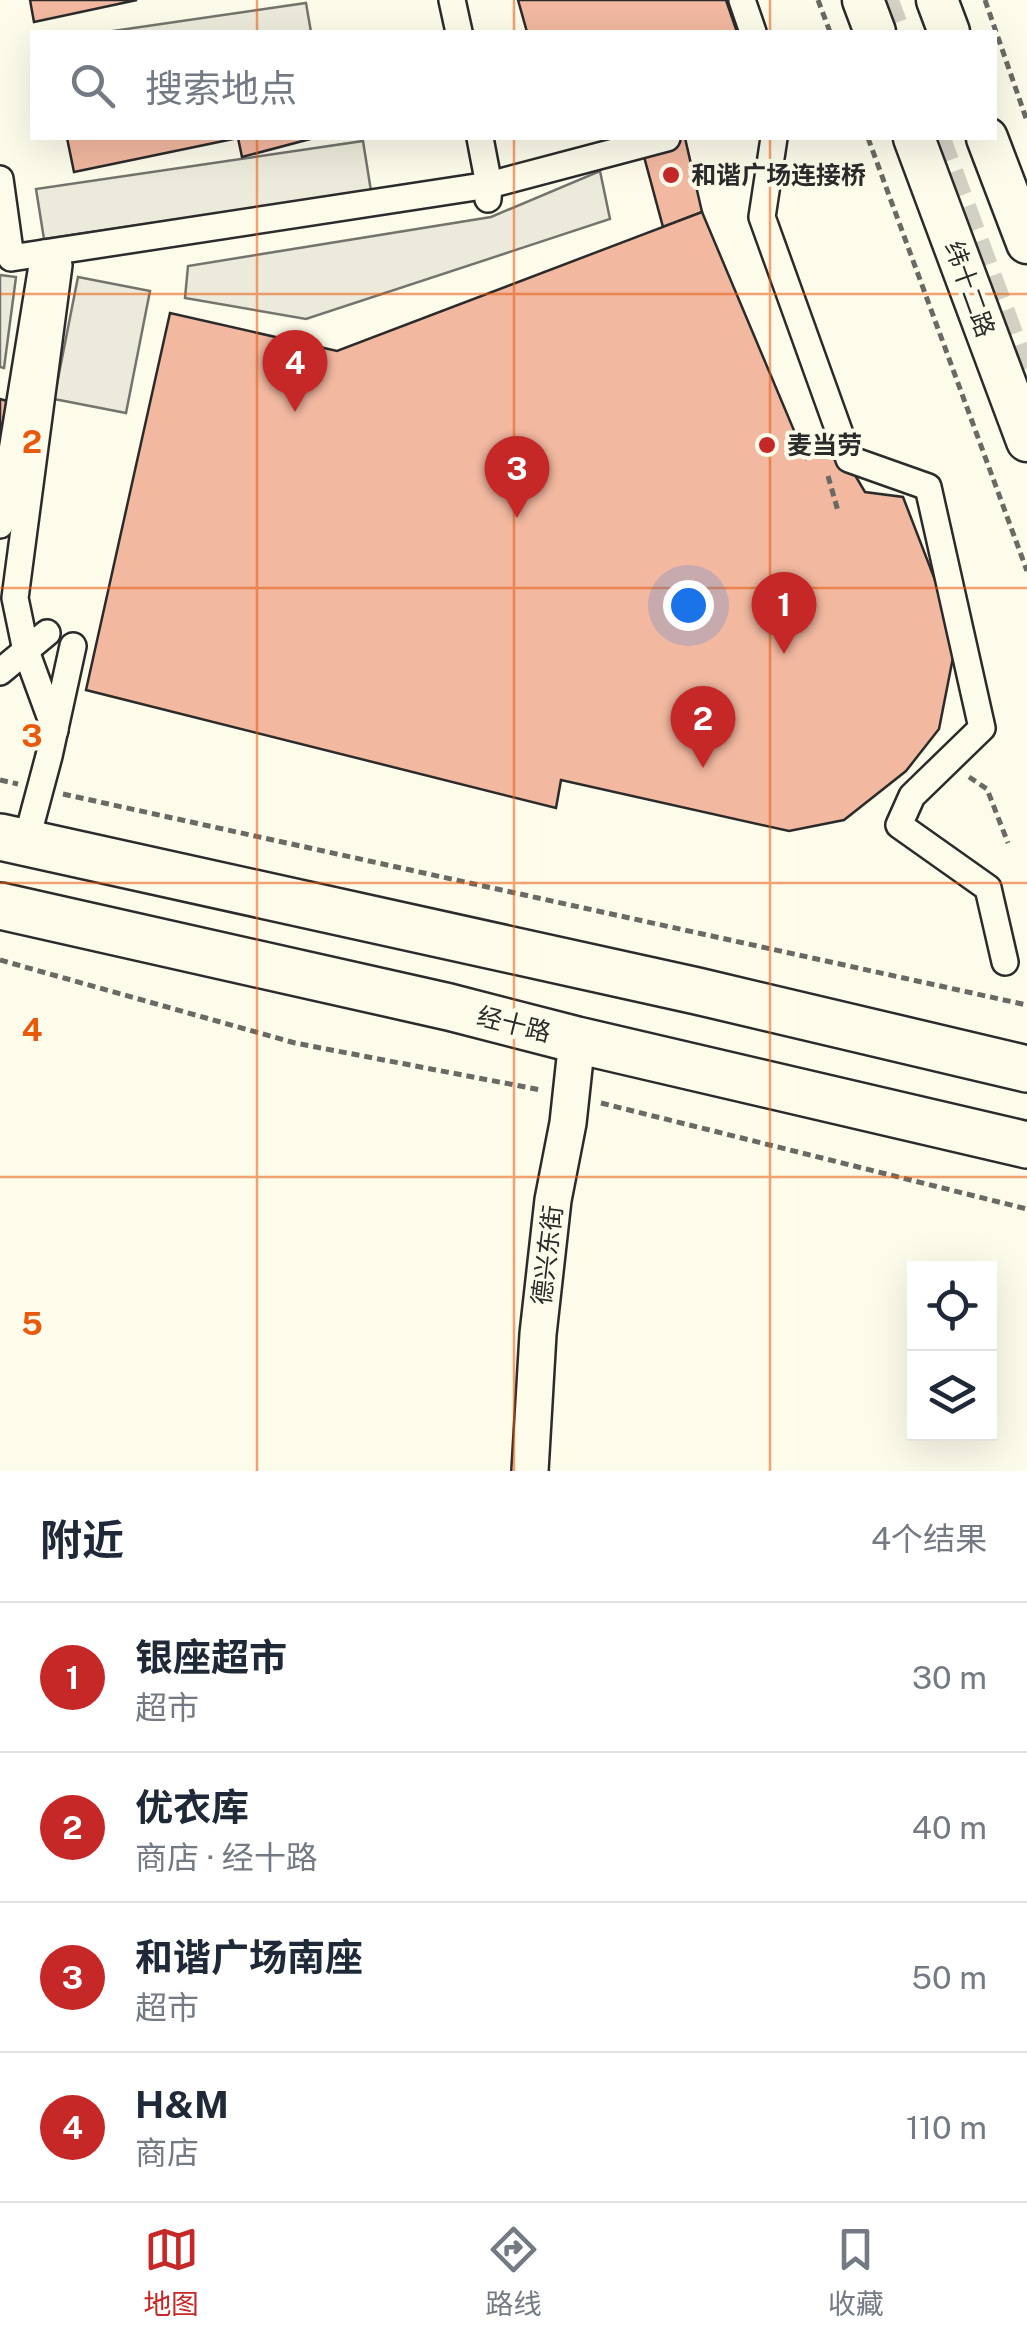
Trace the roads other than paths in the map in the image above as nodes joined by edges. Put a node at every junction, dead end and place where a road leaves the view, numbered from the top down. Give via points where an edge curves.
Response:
1 (452, 0) edge
2 (742, 0) edge
3 (863, 0) edge
4 (937, 0) edge
5 (459, 30) edge
6 (752, 30) edge
7 (874, 30) edge
8 (948, 30) edge
9 (480, 140) edge
10 (658, 140) edge
11 (774, 140) edge
12 (915, 140) edge
13 (989, 140) edge
14 (0, 179) edge
15 (489, 185) junction
16 (1027, 243) edge
17 (52, 259) junction
18 (1027, 441) edge
19 (0, 525) edge
20 (47, 633) dead end
21 (73, 646) dead end
22 (26, 651) junction
23 (0, 672) edge
24 (54, 730) junction
25 (13, 840) edge
26 (0, 906) edge
27 (1005, 962) dead end
28 (578, 1040) junction
29 (1027, 1069) edge
30 (1027, 1145) edge
31 (530, 1471) edge

1 - 5 street
2 - 6 street
3 - 7 main road
4 - 8 main road
9 - 15 street
10 - 15 street
11 - 27 street via 762,218 849,458 928,487 982,728 912,796 899,825 988,888
12 - 18 main road, 纬十二路
13 - 16 main road
14 - 17 street via 10,258
15 - 17 street
17 - 19 street
17 - 22 street via 15,598
20 - 22 street
21 - 24 street
22 - 23 street
22 - 24 street
24 - 25 street via 39,788
25 - 29 highway
26 - 28 highway, 经十路
28 - 30 highway, 经十路
28 - 31 street, 德兴东街 via 538,1334

